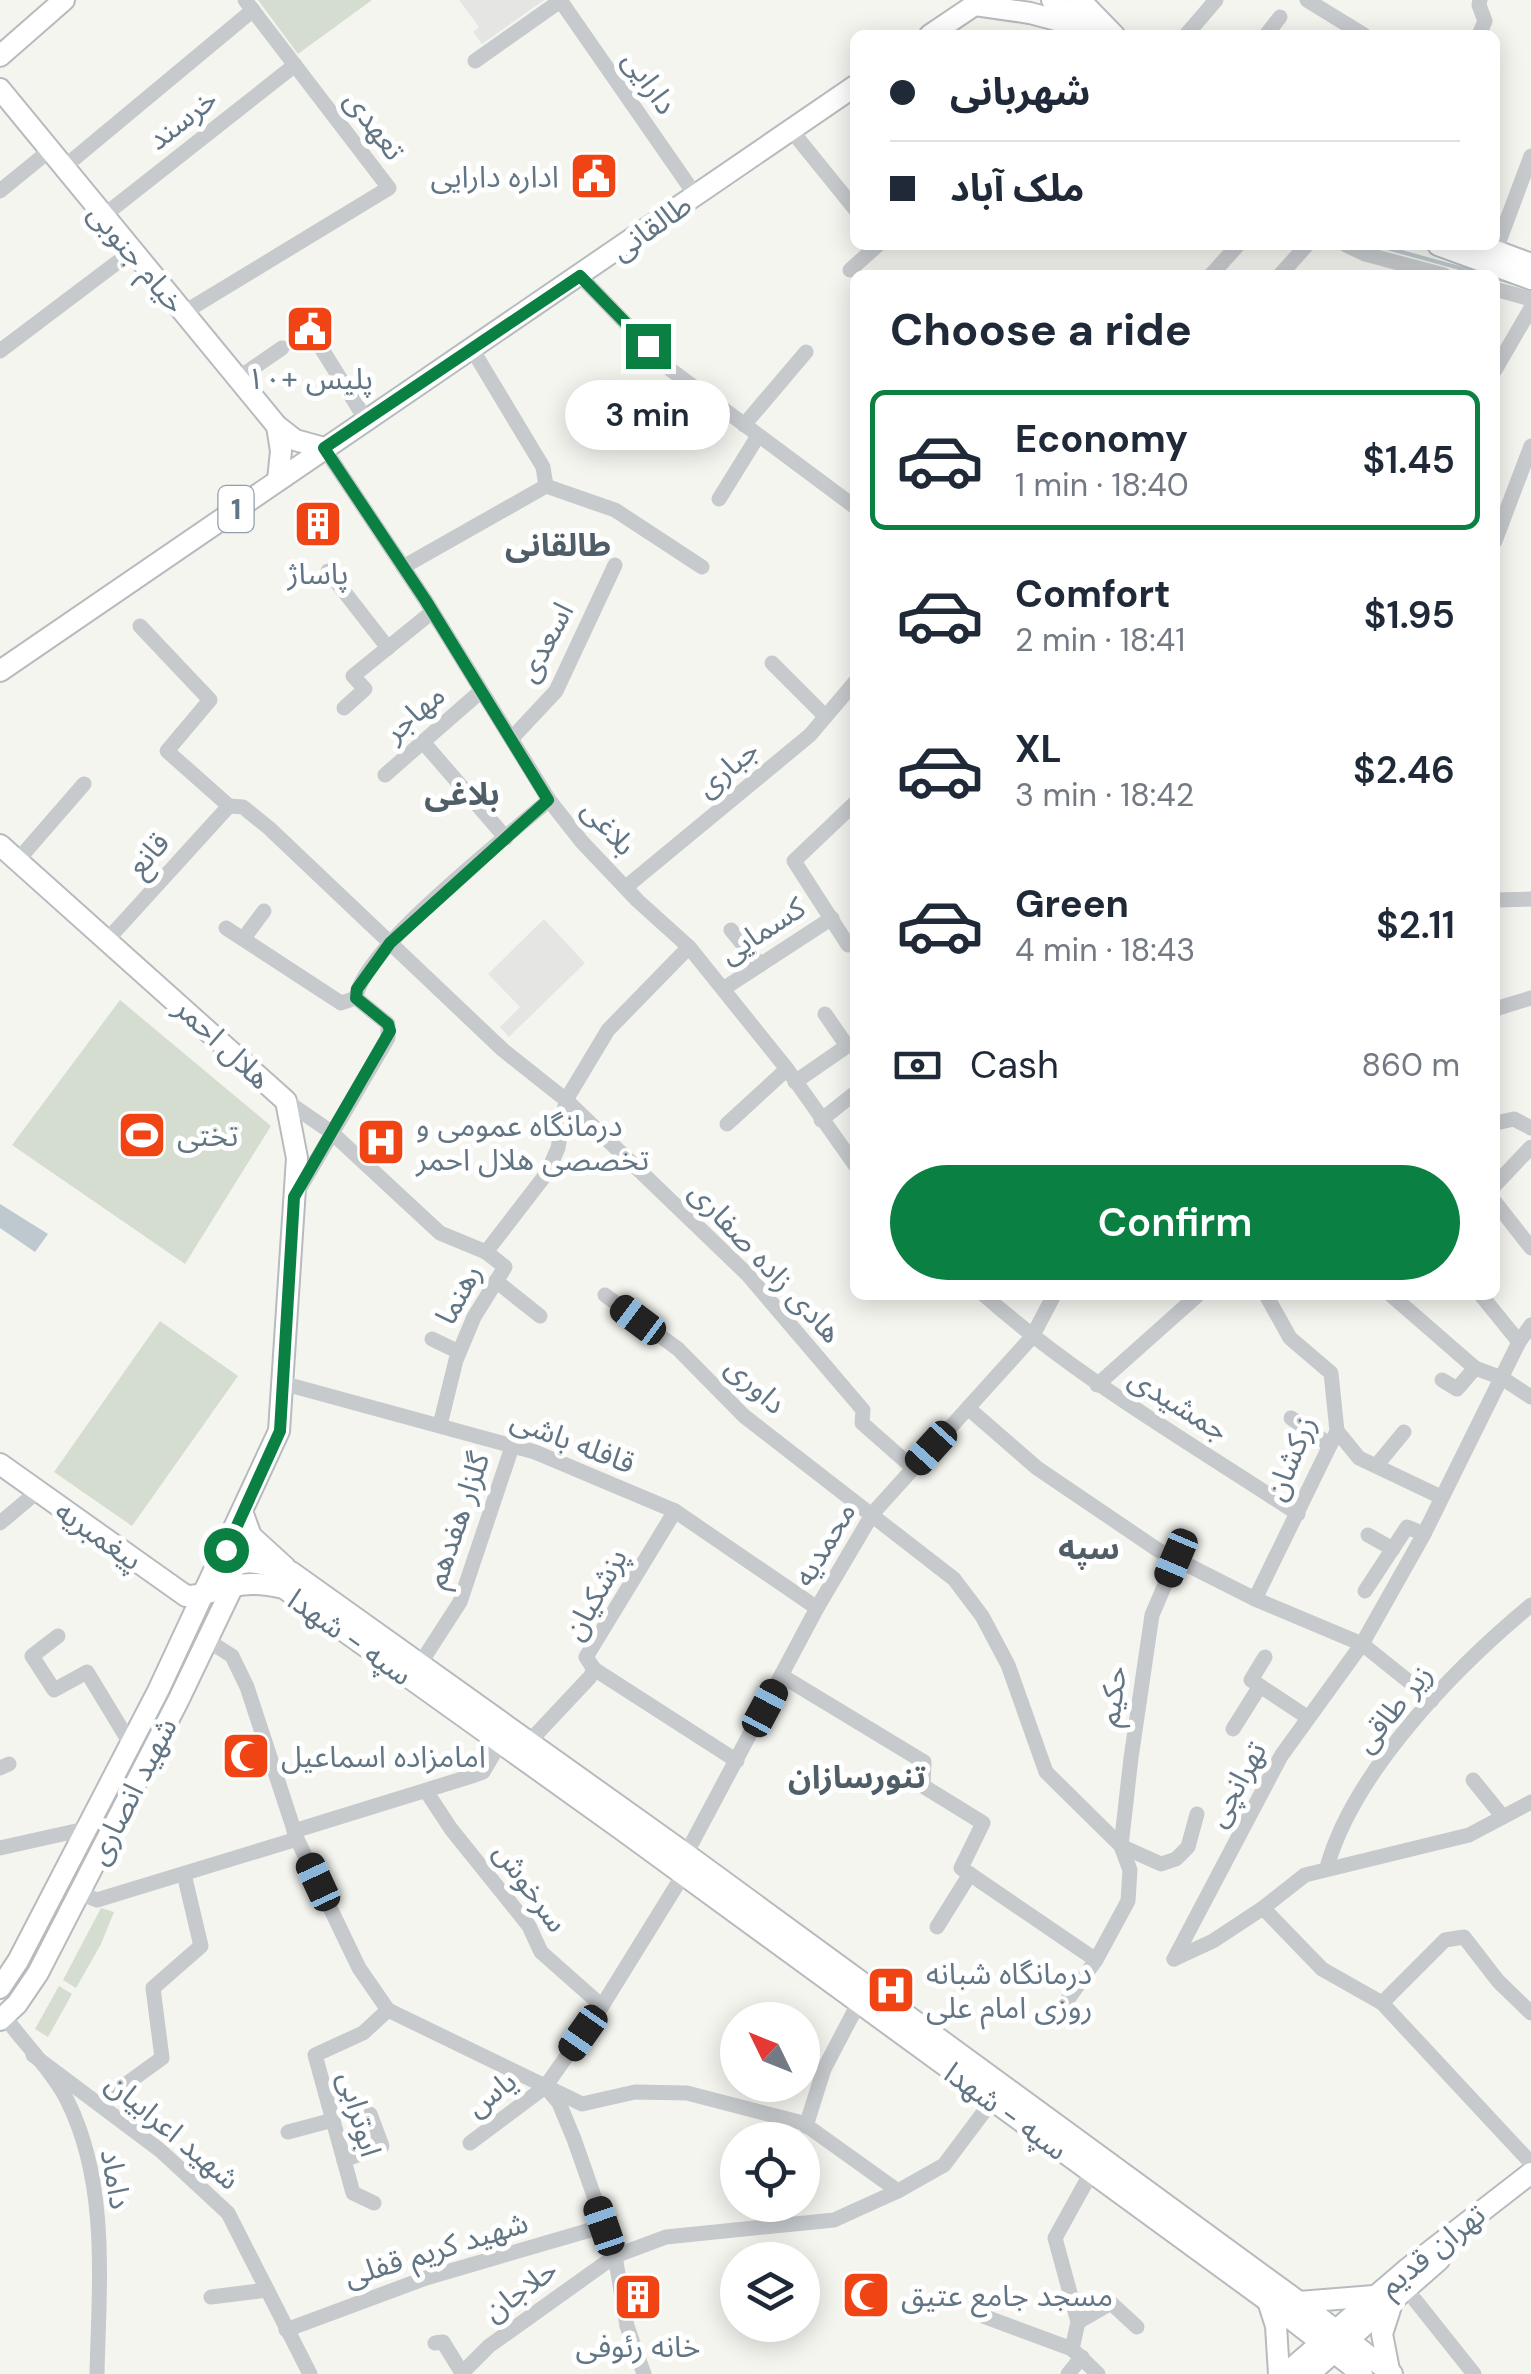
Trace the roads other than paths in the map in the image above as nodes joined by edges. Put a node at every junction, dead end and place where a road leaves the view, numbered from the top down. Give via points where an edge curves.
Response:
1 (64, 0) edge
2 (560, 0) edge
3 (1052, 0) edge
4 (1080, 0) edge
5 (1216, 0) edge
6 (1307, 0) edge
7 (1477, 1) edge
8 (978, 2) edge
9 (249, 5) edge
10 (1280, 17) dead end
11 (1103, 24) edge
12 (937, 30) edge
13 (1190, 30) edge
14 (1270, 30) edge
15 (1356, 30) edge
16 (1481, 30) edge
17 (0, 56) edge
18 (476, 61) dead end
19 (295, 65) junction
20 (850, 89) edge
21 (0, 90) edge
22 (791, 130) junction
23 (49, 151) junction
24 (1531, 156) edge
25 (63, 168) junction
26 (0, 191) edge
27 (696, 196) junction
28 (850, 202) edge
29 (102, 217) junction
30 (1500, 222) edge
31 (872, 250) edge
32 (1234, 250) edge
33 (1303, 250) edge
34 (1357, 250) edge
35 (1452, 250) edge
36 (1493, 250) edge
37 (131, 252) junction
38 (1531, 264) edge
39 (850, 270) dead end
40 (1216, 270) edge
41 (1285, 270) edge
42 (1425, 270) edge
43 (580, 276) junction
44 (1531, 279) edge
45 (1500, 290) edge
46 (1531, 298) edge
47 (1531, 308) edge
48 (183, 314) junction
49 (313, 334) dead end
50 (282, 348) dead end
51 (472, 349) junction
52 (0, 352) edge
53 (806, 352) dead end
54 (1500, 361) edge
55 (238, 378) junction
56 (366, 420) junction
57 (744, 424) junction
58 (276, 426) junction
59 (758, 436) junction
60 (1531, 446) edge
61 (324, 448) junction
62 (278, 480) junction
63 (546, 486) junction
64 (718, 499) dead end
65 (850, 503) edge
66 (1500, 528) edge
67 (615, 565) dead end
68 (403, 567) junction
69 (702, 567) dead end
70 (328, 571) dead end
71 (432, 612) junction
72 (140, 626) dead end
73 (388, 648) junction
74 (772, 663) dead end
75 (0, 671) edge
76 (850, 688) edge
77 (480, 692) junction
78 (344, 708) dead end
79 (826, 716) junction
80 (512, 738) junction
81 (423, 742) junction
82 (385, 774) dead end
83 (84, 784) dead end
84 (548, 800) junction
85 (228, 806) junction
86 (850, 809) edge
87 (506, 838) junction
88 (0, 845) edge
89 (18, 860) junction
90 (626, 887) junction
91 (1500, 900) edge
92 (1531, 900) edge
93 (264, 911) dead end
94 (832, 918) junction
95 (226, 928) dead end
96 (731, 930) dead end
97 (244, 938) junction
98 (108, 940) junction
99 (850, 940) edge
100 (390, 943) junction
101 (690, 947) junction
102 (760, 965) junction
103 (723, 988) junction
104 (356, 998) junction
105 (1531, 998) edge
106 (1500, 1007) edge
107 (825, 1014) dead end
108 (791, 1075) junction
109 (850, 1097) edge
110 (566, 1100) junction
111 (286, 1102) junction
112 (820, 1120) junction
113 (1500, 1122) edge
114 (727, 1124) dead end
115 (1531, 1128) edge
116 (332, 1132) junction
117 (1531, 1147) edge
118 (850, 1159) edge
119 (1500, 1180) edge
120 (294, 1197) junction
121 (1500, 1208) edge
122 (1531, 1248) edge
123 (486, 1252) junction
124 (496, 1281) junction
125 (604, 1295) dead end
126 (990, 1300) edge
127 (1051, 1300) edge
128 (1192, 1300) edge
129 (1269, 1300) edge
130 (1397, 1300) edge
131 (1485, 1300) edge
132 (540, 1316) dead end
133 (1531, 1325) edge
134 (1032, 1337) junction
135 (432, 1339) dead end
136 (1519, 1342) junction
137 (460, 1352) junction
138 (1475, 1368) junction
139 (1502, 1378) junction
140 (1442, 1380) dead end
141 (282, 1383) junction
142 (1098, 1385) junction
143 (1531, 1397) edge
144 (968, 1408) junction
145 (1291, 1418) dead end
146 (440, 1425) junction
147 (1404, 1432) dead end
148 (1334, 1438) junction
149 (513, 1444) junction
150 (0, 1464) edge
151 (1376, 1466) junction
152 (913, 1468) junction
153 (37, 1492) junction
154 (1442, 1496) junction
155 (674, 1512) junction
156 (243, 1514) junction
157 (873, 1514) junction
158 (1298, 1514) junction
159 (0, 1523) edge
160 (1424, 1534) junction
161 (1368, 1535) dead end
162 (1392, 1548) junction
163 (1176, 1558) junction
164 (230, 1567) junction
165 (290, 1572) junction
166 (1366, 1591) dead end
167 (202, 1596) junction
168 (1255, 1599) junction
169 (817, 1608) junction
170 (1530, 1608) edge
171 (58, 1636) dead end
172 (207, 1640) junction
173 (1362, 1644) junction
174 (1264, 1656) dead end
175 (420, 1664) junction
176 (594, 1669) junction
177 (782, 1676) junction
178 (1260, 1686) junction
179 (158, 1691) junction
180 (1432, 1700) junction
181 (178, 1701) junction
182 (1307, 1717) junction
183 (1233, 1730) dead end
184 (130, 1743) junction
185 (500, 1743) junction
186 (528, 1743) junction
187 (736, 1761) junction
188 (1474, 1780) dead end
189 (426, 1791) junction
190 (1531, 1802) edge
191 (1198, 1814) dead end
192 (1504, 1817) junction
193 (85, 1830) junction
194 (296, 1835) junction
195 (1122, 1846) junction
196 (0, 1848) edge
197 (684, 1865) junction
198 (1327, 1867) junction
199 (184, 1874) junction
200 (970, 1874) junction
201 (79, 1893) junction
202 (1263, 1908) junction
203 (938, 1928) dead end
204 (1096, 1960) junction
205 (0, 1988) edge
206 (1382, 2003) junction
207 (858, 2004) junction
208 (602, 2006) junction
209 (388, 2010) junction
210 (1531, 2013) edge
211 (1056, 2016) dead end
212 (2, 2018) edge
213 (33, 2055) junction
214 (545, 2087) junction
215 (992, 2101) junction
216 (100, 2103) junction
217 (370, 2114) dead end
218 (333, 2120) junction
219 (792, 2122) edge
220 (807, 2122) edge
221 (288, 2132) dead end
222 (820, 2136) edge
223 (470, 2143) dead end
224 (344, 2160) junction
225 (1531, 2163) edge
226 (1091, 2173) junction
227 (1531, 2175) edge
228 (898, 2192) junction
229 (374, 2203) dead end
230 (604, 2226) junction
231 (615, 2256) junction
232 (267, 2290) junction
233 (211, 2297) dead end
234 (1395, 2298) junction
235 (1268, 2301) junction
236 (1300, 2302) junction
237 (983, 2316) dead end
238 (1078, 2322) junction
239 (1138, 2327) dead end
240 (286, 2330) junction
241 (1335, 2341) junction
242 (435, 2342) dead end
243 (1077, 2353) junction
244 (646, 2370) edge
245 (1391, 2373) edge
246 (97, 2374) edge
247 (310, 2374) edge
248 (462, 2374) edge
249 (1068, 2374) edge
250 (1098, 2374) edge
251 (1282, 2374) edge
252 (1308, 2374) edge
253 (1362, 2374) edge
254 (1474, 2374) edge

1 - 17 main road
2 - 18 street
2 - 27 street, دارایی
3 - 11 main road
4 - 11 main road
5 - 13 street
6 - 15 street
7 - 16 street
8 - 11 main road
8 - 12 main road
9 - 19 street, تعهدی
9 - 25 street
10 - 14 street
19 - 29 street, خرسند
19 - 48 street, تعهدی via 389,188
20 - 22 main road, طالقانی
21 - 23 main road, خیام جنوبی
22 - 27 main road, طالقانی
22 - 28 street
23 - 25 main road, خیام جنوبی
23 - 26 street
24 - 30 street
25 - 29 main road, خیام جنوبی
27 - 43 main road, طالقانی
29 - 37 main road, خیام جنوبی
31 - 39 street
32 - 40 street
33 - 41 street
34 - 42 street
35 - 44 main road
36 - 38 main road
37 - 48 main road, خیام جنوبی
37 - 52 street
43 - 51 main road, طالقانی
43 - 57 street via 672,370
45 - 46 street
47 - 54 street
48 - 55 main road, خیام جنوبی
49 - 56 street
50 - 55 street
51 - 56 main road, طالقانی / 1
51 - 63 street via 543,466
53 - 57 street
55 - 58 main road, خیام جنوبی
56 - 61 main road, طالقانی / 1
57 - 59 street
58 - 61 main road, خیام جنوبی
58 - 62 main road
59 - 64 street
59 - 65 street
60 - 66 street
61 - 62 main road, طالقانی / 1
61 - 68 street, بلاغی
62 - 75 main road, طالقانی / 1
63 - 68 street
63 - 69 street via 615,510
67 - 80 street, اسعدی via 556,691
68 - 71 street, بلاغی
70 - 73 street
71 - 73 street
71 - 77 street, بلاغی
72 - 85 street via 210,700 167,751
73 - 78 street via 352,676 365,690
74 - 79 street
76 - 79 street, جباری
77 - 80 street, بلاغی
77 - 81 street, مهاجر
79 - 90 street, جباری
80 - 84 street, بلاغی
81 - 82 street, مهاجر
81 - 87 street
83 - 89 street
84 - 87 street
84 - 90 street, بلاغی
85 - 98 street, قانع
85 - 100 street via 242,807 269,828
86 - 94 street via 794,861
87 - 100 street
88 - 89 main road, هلال احمر
89 - 98 main road, هلال احمر
90 - 101 street, بلاغی
91 - 92 street
93 - 97 street
94 - 99 street
94 - 102 street, کسمایی
95 - 97 street
96 - 102 street
97 - 104 street via 341,1003
98 - 111 main road, هلال احمر
100 - 104 street
100 - 110 street
101 - 103 street, بلاغی
101 - 110 street via 608,1030
102 - 103 street, کسمایی
103 - 108 street, بلاغی
104 - 116 street via 390,1031
105 - 106 street
107 - 108 street via 847,1046
108 - 112 street, بلاغی
108 - 114 street
109 - 112 street
110 - 123 street, رهنما via 546,1174
110 - 152 street, هادی زاده صفاری via 747,1274 863,1410 862,1423
111 - 116 street
111 - 120 main road, هلال احمر via 296,1158
112 - 118 street, بلاغی
113 - 115 street via 1514,1119
116 - 120 street
116 - 123 street via 440,1233
117 - 119 street
120 - 141 main road, هلال احمر
121 - 122 street
123 - 124 street, رهنما via 505,1267
124 - 132 street
124 - 137 street, رهنما
125 - 157 street, داوری via 678,1349 744,1416
126 - 134 street
127 - 134 street, محمدیه
128 - 142 street
129 - 148 street, زرکشان via 1290,1338 1331,1373
130 - 138 street
131 - 136 street
133 - 136 street, تهرانچی
134 - 142 street, جمشیدی
134 - 144 street, محمدیه
135 - 137 street
136 - 139 street, تهرانچی
137 - 146 street, رهنما
138 - 139 street
138 - 140 street via 1456,1389
139 - 143 street
139 - 154 street, تهرانچی
141 - 146 street, قافله باشی
141 - 156 main road, هلال احمر via 280,1431
142 - 158 street, جمشیدی
144 - 152 street, محمدیه
144 - 163 street via 1037,1468
145 - 148 street
146 - 149 street, قافله باشی
147 - 151 street
148 - 151 street
148 - 158 street, زرکشان
149 - 155 street, قافله باشی
149 - 175 street, گلزار هفدهم via 460,1602
150 - 153 main road, پیغمبریه
151 - 154 street
152 - 157 street, محمدیه
153 - 159 street
153 - 167 main road, پیغمبریه via 186,1596
154 - 160 street, تهرانچی
155 - 169 street, قافله باشی
155 - 176 street, پزشکیان via 586,1658
156 - 164 main road, هلال احمر
156 - 165 main road via 256,1543
157 - 169 street, محمدیه
157 - 195 street, داوری via 954,1579 982,1616 1008,1666 1046,1772
158 - 168 street, زرکشان
160 - 162 street via 1406,1527
160 - 173 street, تهرانچی
161 - 162 street
162 - 166 street
163 - 168 street
163 - 195 street, حکیم via 1152,1615
164 - 165 main road, سپه - شهدا via 252,1562
164 - 167 main road
164 - 172 main road, شهید انصاری
164 - 185 main road, سپه - شهدا via 284,1588
165 - 175 main road, سپه - شهدا
167 - 179 main road, شهید انصاری
168 - 173 street
169 - 177 street, محمدیه
170 - 180 street, زیر طاقی
171 - 184 street via 32,1656 49,1685 54,1690 87,1672
172 - 181 main road, شهید انصاری
172 - 194 street via 232,1656 248,1687
173 - 180 street
173 - 182 street, تهرانچی
174 - 178 street via 1252,1680
175 - 186 main road, سپه - شهدا
176 - 186 street, پزشکیان
176 - 187 street
177 - 187 street, محمدیه
177 - 200 street via 924,1762 923,1786 983,1824 961,1868
178 - 182 street
178 - 183 street
179 - 181 main road
179 - 184 main road, شهید انصاری
180 - 198 street, زیر طاقی via 1342,1822
181 - 201 main road, شهید انصاری
182 - 202 street, تهرانچی via 1174,1959
184 - 193 main road, شهید انصاری
185 - 189 street via 483,1772
185 - 197 main road, سپه - شهدا
186 - 197 main road, سپه - شهدا
187 - 197 street, محمدیه
188 - 192 street
189 - 194 street
189 - 208 street, سرخوش via 530,1926 541,1952
190 - 192 street
191 - 195 street via 1188,1847 1176,1860 1161,1864
192 - 198 street via 1469,1835
193 - 196 street
193 - 205 main road, شهید انصاری
194 - 199 street
194 - 209 street via 359,1968
195 - 204 street, حکیم via 1130,1870 1128,1901
197 - 207 main road, سپه - شهدا
197 - 208 street, محمدیه
197 - 236 main road, سپه - شهدا
198 - 202 street via 1305,1874
199 - 201 street via 97,1900
199 - 216 street via 201,1946 153,1988 162,2058
200 - 203 street
200 - 204 street
201 - 212 main road, شهید انصاری via 38,1973
202 - 206 street via 1322,1969
204 - 211 street, حکیم
206 - 210 street via 1445,1940 1464,1937
206 - 225 street
207 - 215 main road, سپه - شهدا
207 - 220 street via 824,2070
208 - 214 street, یاس
209 - 214 street
209 - 218 street, ابوترابی via 363,2033 314,2055
212 - 213 street, داماد
213 - 216 street, شهید اعرابیان
213 - 246 street, داماد via 68,2101 94,2180
214 - 219 street via 582,2104 636,2092 687,2093
214 - 223 street, یاس
214 - 230 street via 560,2103
215 - 226 main road, سپه - شهدا
215 - 228 street, حلاجان via 944,2166
216 - 232 street, شهید اعرابیان via 228,2213
217 - 224 street via 382,2146
218 - 221 street
218 - 224 street, ابوترابی
222 - 228 street
224 - 229 street, ابوترابی via 353,2193
226 - 235 main road, سپه - شهدا
226 - 238 street via 1055,2238
227 - 234 main road, تهران قدیم
228 - 231 street, حلاجان via 834,2220 666,2237
230 - 231 street
230 - 240 street, شهید کریم قفلی via 406,2285
231 - 244 street via 627,2326
231 - 248 street, حلاجان via 489,2346
232 - 233 street
232 - 240 street, شهید اعرابیان
234 - 236 main road
234 - 241 main road, تهران قدیم
234 - 245 main road via 1382,2334
234 - 254 street
235 - 241 main road, سپه - شهدا
235 - 251 main road
236 - 241 main road, سپه - شهدا
237 - 243 street
238 - 239 street via 1112,2303
238 - 243 street
240 - 247 street, شهید اعرابیان
241 - 245 main road
241 - 251 main road
241 - 252 main road
241 - 253 main road
242 - 248 street via 443,2342
243 - 249 street
243 - 250 street

